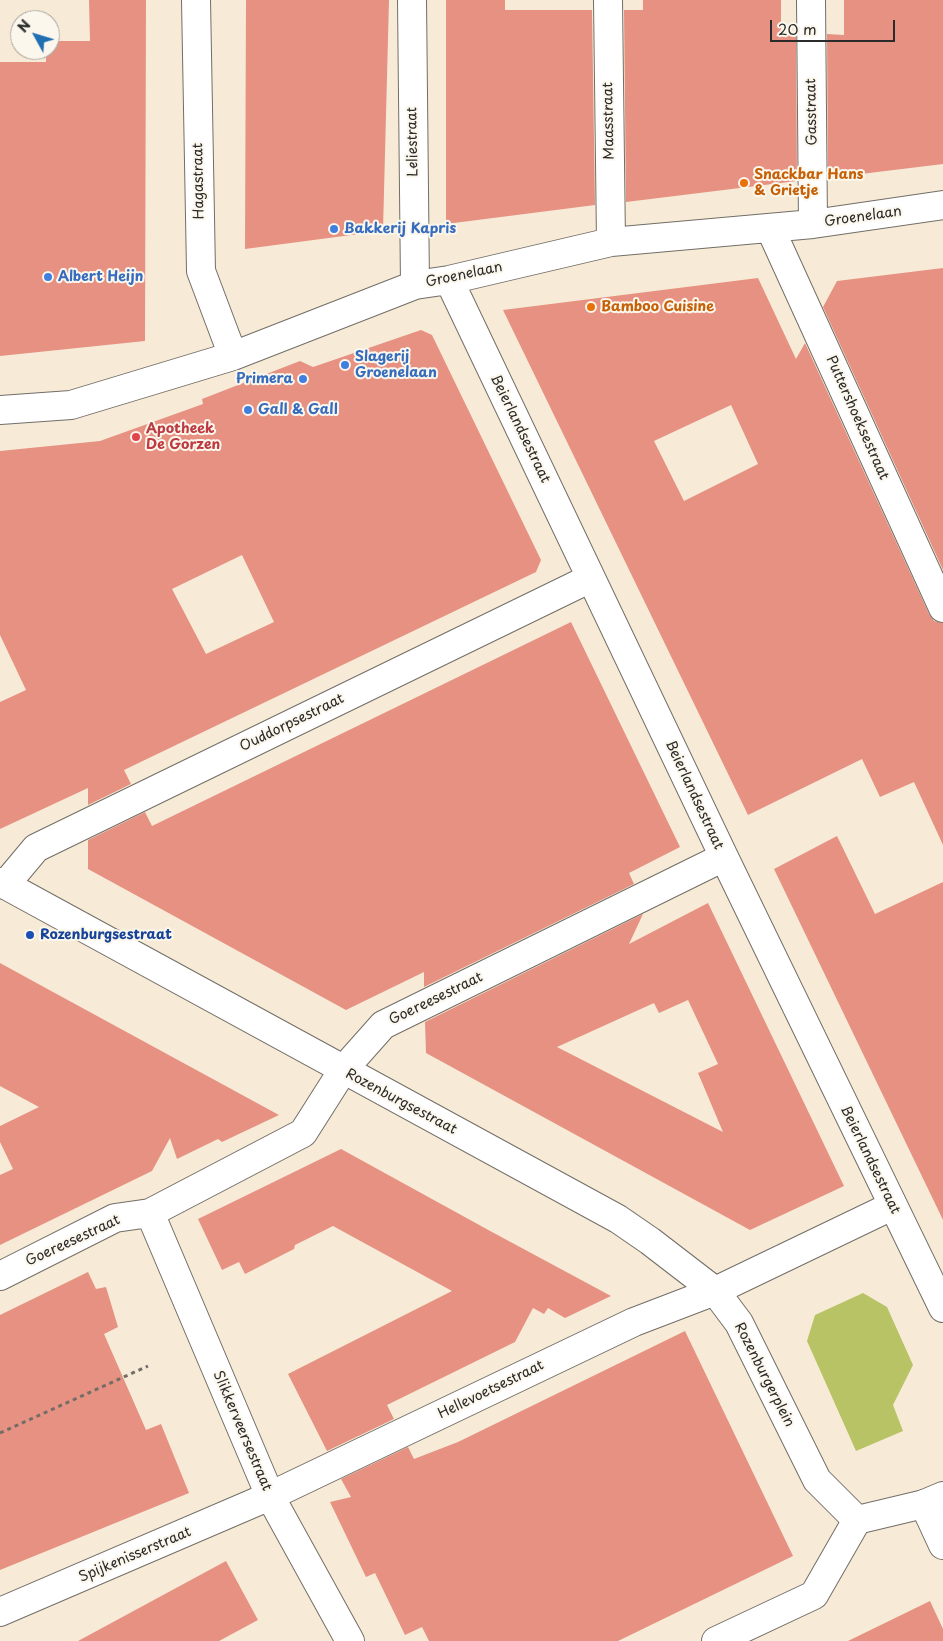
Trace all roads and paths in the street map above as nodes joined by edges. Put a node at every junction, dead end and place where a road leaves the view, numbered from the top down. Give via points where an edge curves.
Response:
1 (196, 0) edge
2 (412, 0) edge
3 (608, 0) edge
4 (811, 0) edge
5 (943, 205) edge
6 (813, 224) junction
7 (770, 228) junction
8 (611, 242) junction
9 (449, 280) junction
10 (415, 285) junction
11 (233, 356) junction
12 (0, 410) edge
13 (591, 578) junction
14 (943, 608) edge
15 (724, 857) junction
16 (2, 884) edge
17 (343, 1070) junction
18 (892, 1206) junction
19 (150, 1213) junction
20 (0, 1276) edge
21 (715, 1291) junction
22 (943, 1308) edge
23 (148, 1366) dead end
24 (0, 1433) edge
25 (270, 1496) junction
26 (933, 1500) edge
27 (857, 1520) junction
28 (943, 1545) edge
29 (0, 1612) edge
30 (350, 1641) edge
31 (716, 1641) edge

1 - 11 street, Hagastraat via 201,271
2 - 10 street, Leliestraat
3 - 8 street, Maasstraat
4 - 6 street, Gasstraat
5 - 6 street, Groenelaan
6 - 7 street, Groenelaan
7 - 8 street, Groenelaan
7 - 14 street, Puttershoeksestraat
8 - 9 street, Groenelaan
9 - 10 street, Groenelaan
9 - 13 street, Beierlandsestraat
10 - 11 street, Groenelaan
11 - 12 street, Groenelaan via 70,405
13 - 15 street, Beierlandsestraat
13 - 16 street, Ouddorpsestraat via 36,848
15 - 17 street, Goereesestraat via 384,1025
15 - 18 street, Beierlandsestraat
16 - 17 street, Rozenburgsestraat
17 - 19 street, Goereesestraat via 303,1134
17 - 21 street, Rozenburgsestraat via 618,1219
18 - 21 street
18 - 22 street, Beierlandsestraat
19 - 20 street, Goereesestraat via 115,1218
19 - 25 street, Slikkerveersestraat
21 - 25 street, Hellevoetsestraat via 634,1322
21 - 27 street, Rozenburgerplein via 739,1323 817,1480
23 - 24 path
25 - 29 street, Spijkenisserstraat
25 - 30 street, Slikkerveersestraat
26 - 27 street
26 - 28 street
27 - 31 street via 814,1595

